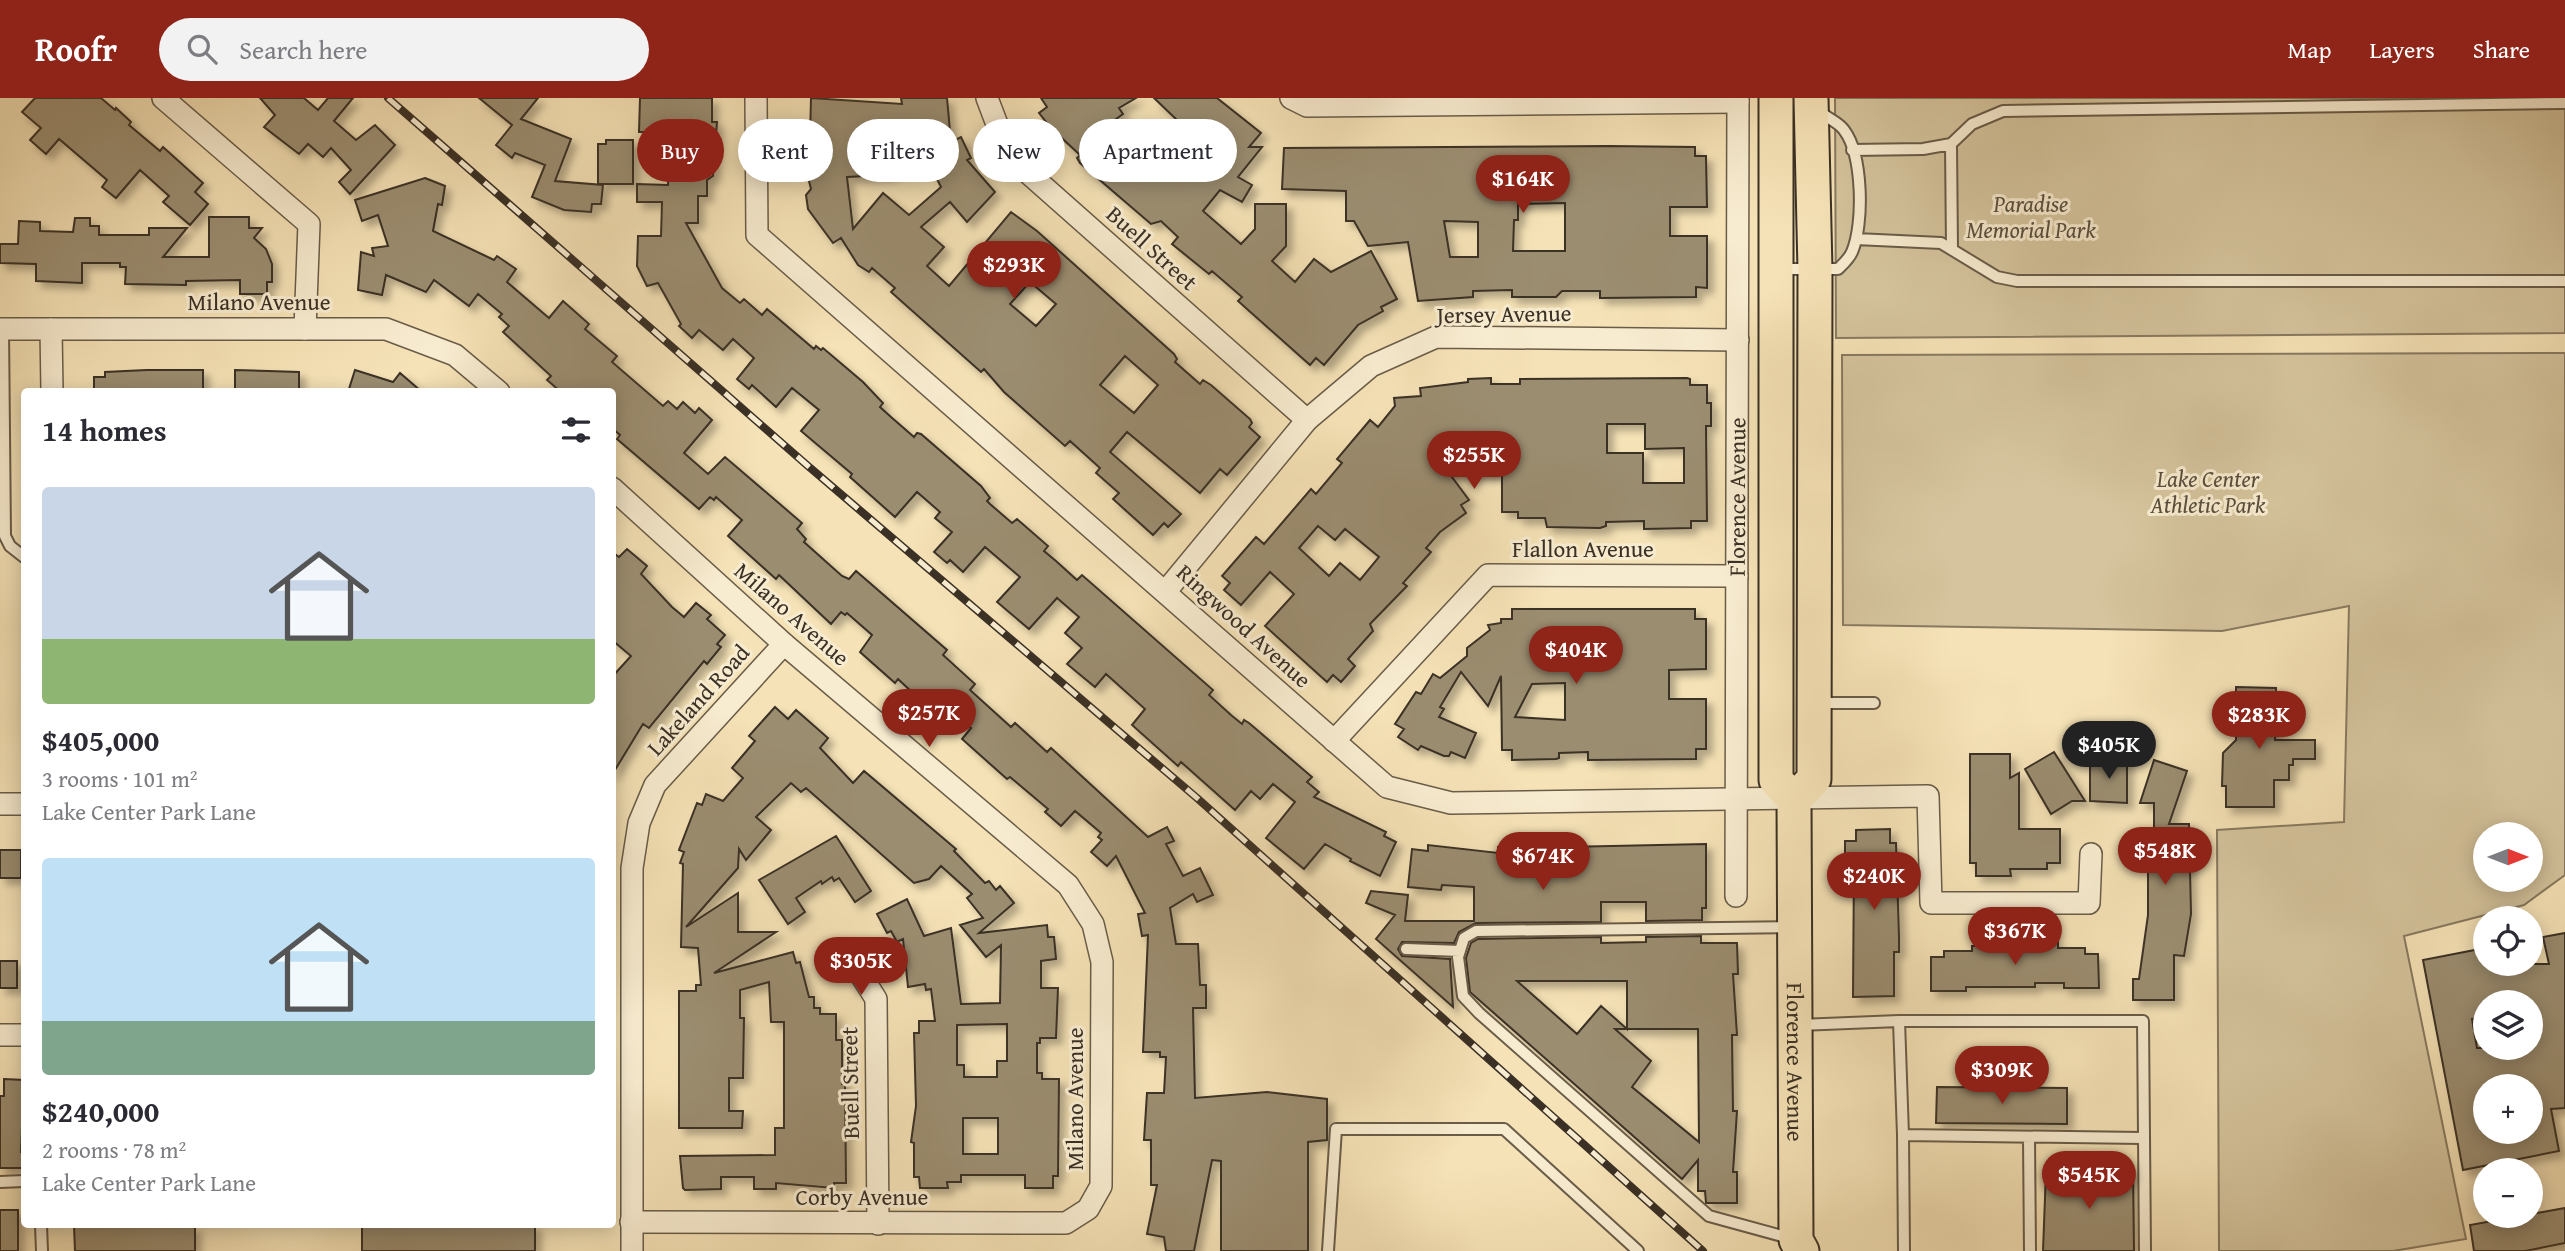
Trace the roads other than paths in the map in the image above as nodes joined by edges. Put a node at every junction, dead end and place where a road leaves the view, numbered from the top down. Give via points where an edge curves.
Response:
1 (163, 98) edge
2 (756, 98) edge
3 (987, 98) edge
4 (1291, 98) edge
5 (1776, 98) edge
6 (1812, 98) edge
7 (1738, 100) edge
8 (2565, 103) edge
9 (1951, 144) junction
10 (1852, 150) junction
11 (1856, 239) junction
12 (1952, 249) junction
13 (1777, 269) junction
14 (1815, 270) junction
15 (2565, 281) edge
16 (2, 329) edge
17 (51, 329) junction
18 (305, 329) junction
19 (1738, 340) junction
20 (52, 388) edge
21 (494, 388) edge
22 (1307, 420) junction
23 (616, 493) edge
24 (21, 554) edge
25 (1737, 576) junction
26 (1166, 592) junction
27 (784, 644) junction
28 (1815, 703) junction
29 (1874, 703) dead end
30 (1334, 741) junction
31 (1794, 800) junction
32 (1736, 802) junction
33 (0, 804) edge
34 (21, 804) edge
35 (2091, 854) dead end
36 (1736, 896) dead end
37 (1794, 927) junction
38 (1406, 948) dead end
39 (846, 951) dead end
40 (1460, 951) junction
41 (1899, 1021) junction
42 (1796, 1025) junction
43 (0, 1035) edge
44 (21, 1035) edge
45 (622, 1036) edge
46 (1903, 1135) junction
47 (2029, 1138) junction
48 (2142, 1138) junction
49 (21, 1181) edge
50 (0, 1182) edge
51 (1088, 1209) joint
52 (631, 1222) junction
53 (878, 1224) junction
54 (41, 1228) edge
55 (1796, 1247) edge
56 (42, 1251) edge
57 (632, 1251) edge
58 (1328, 1251) edge
59 (1638, 1251) edge
60 (1904, 1251) edge
61 (2030, 1251) edge
62 (2145, 1251) edge

1 - 18 street via 309,224
2 - 26 street, Ringwood Avenue via 757,235
3 - 22 street, Buell Street via 1009,156
4 - 7 street via 1307,106
5 - 13 main road, Florence Avenue
6 - 10 lane via 1820,113 1844,130
6 - 14 main road
7 - 19 street, Florence Avenue
8 - 9 lane via 2003,111 1972,124
9 - 10 lane
9 - 12 lane
10 - 11 lane via 1861,189
11 - 12 lane via 1941,243
11 - 14 lane via 1851,255 1839,269
12 - 15 lane via 1997,277 2017,281
13 - 14 lane
13 - 31 main road, Florence Avenue via 1776,780
14 - 28 main road
16 - 17 street, Milano Avenue
16 - 24 lane via 5,536
17 - 18 street, Milano Avenue
17 - 20 street
18 - 21 street, Milano Avenue via 386,329 455,355
19 - 22 street, Jersey Avenue via 1436,337 1371,366
19 - 25 street, Florence Avenue
22 - 26 street, Jersey Avenue
23 - 27 street, Milano Avenue
25 - 30 street, Flallon Avenue via 1488,575
25 - 32 street, Florence Avenue
26 - 30 street, Ringwood Avenue
27 - 45 street, Lakeland Road via 655,785 639,823
27 - 51 street, Milano Avenue via 1068,885 1093,924 1102,962 1101,1186
28 - 29 lane
28 - 31 main road via 1814,779
30 - 32 street, Ringwood Avenue via 1387,787 1451,803
31 - 32 street, Ringwood Avenue
31 - 35 street, Ringwood Avenue via 1928,796 1931,903 2089,903
31 - 37 main road, Florence Avenue
32 - 36 street, Florence Avenue
33 - 34 street
37 - 40 lane via 1476,931 1464,938
37 - 42 main road, Florence Avenue
38 - 40 lane
39 - 53 street, Buell Street via 876,999
40 - 55 lane via 1463,996 1709,1216
41 - 42 lane
41 - 46 lane
41 - 48 lane via 2143,1021
42 - 55 main road, Florence Avenue
43 - 44 street
45 - 52 street, Lakeland Road
46 - 47 lane
46 - 60 lane
47 - 48 lane
47 - 61 lane
48 - 62 lane
49 - 50 lane
51 - 53 street, Corby Avenue via 1066,1223
52 - 53 street, Corby Avenue
52 - 57 street, Lakeland Road
54 - 56 lane
58 - 59 lane via 1336,1129 1504,1129

